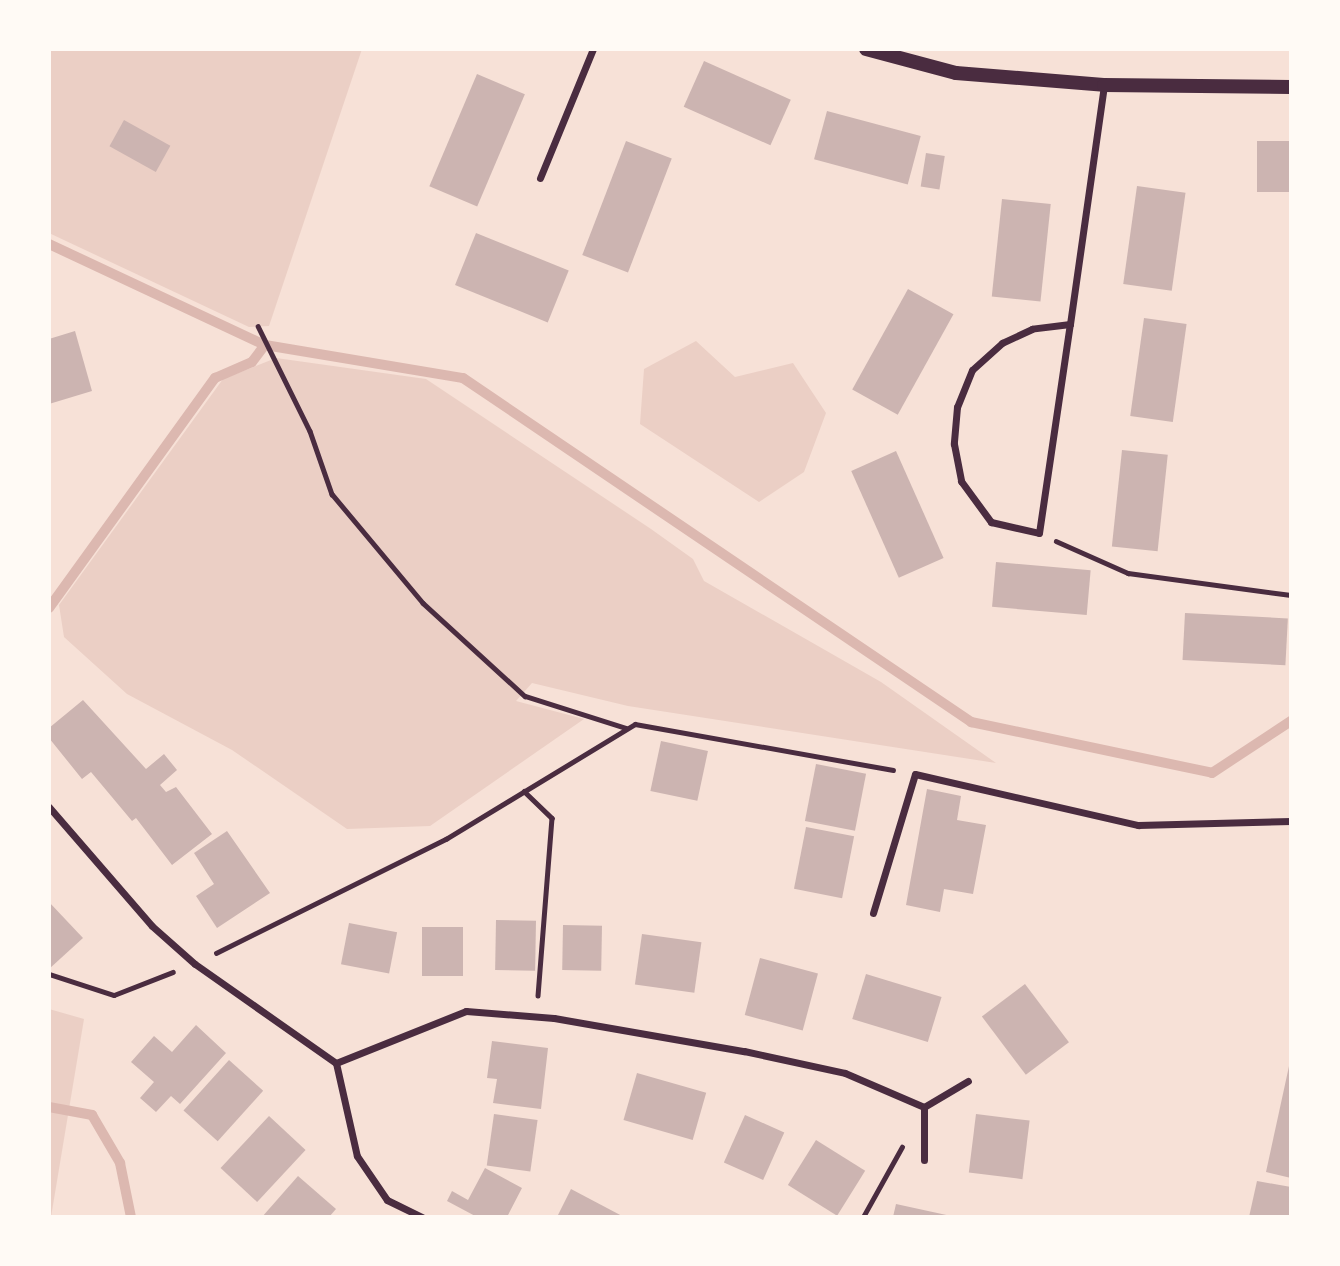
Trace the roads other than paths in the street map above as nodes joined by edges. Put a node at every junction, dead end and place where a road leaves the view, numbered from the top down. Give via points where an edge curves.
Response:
1 (593, 49) edge
2 (866, 49) edge
3 (1104, 85) junction
4 (1291, 88) edge
5 (540, 178) dead end
6 (1070, 324) junction
7 (49, 807) edge
8 (1291, 821) edge
9 (873, 913) dead end
10 (336, 1063) junction
11 (968, 1081) dead end
12 (924, 1107) junction
13 (924, 1160) dead end
14 (422, 1217) edge

1 - 5 street
2 - 3 main road via 956,73
3 - 4 main road
3 - 6 street
6 - 6 street via 1040,534 992,522 961,481 954,444 957,407 972,370 1002,343 1032,329
7 - 10 street via 152,926 195,964
8 - 9 street via 1138,825 915,774
10 - 12 street via 466,1011 536,1017 744,1051 845,1073
10 - 14 street via 357,1156 387,1200
11 - 12 street
12 - 13 street

